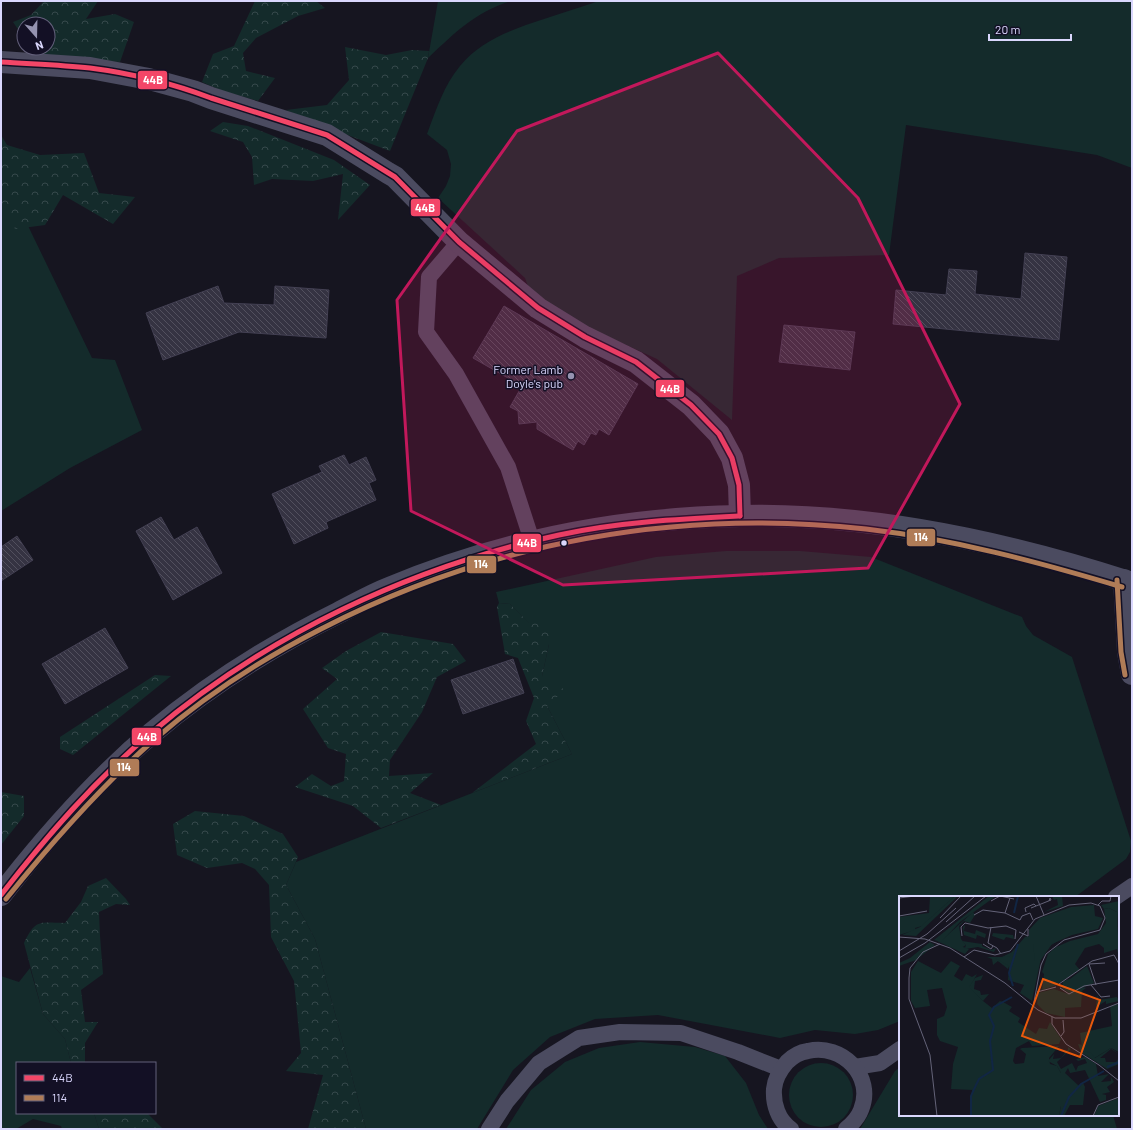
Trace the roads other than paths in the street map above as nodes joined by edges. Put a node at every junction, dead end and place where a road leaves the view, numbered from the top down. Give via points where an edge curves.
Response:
1 (1, 62) edge
2 (458, 242) junction
3 (740, 516) junction
4 (532, 541) junction
5 (1128, 582) edge
6 (1132, 674) edge
7 (1132, 886) edge
8 (1, 895) edge
9 (1117, 896) edge
10 (899, 1050) edge
11 (855, 1067) junction
12 (782, 1068) junction
13 (489, 1129) edge
14 (791, 1129) edge
15 (846, 1129) edge

1 - 2 street via 90,68 149,78 327,135 395,178
2 - 3 street via 538,308 585,337 636,362 691,405 719,434 732,458 739,485
2 - 4 lane via 429,277 426,332 456,374 508,467
3 - 4 street via 635,523
3 - 5 street via 831,519 969,539 1028,552
4 - 8 street via 455,564 388,588 262,653 221,680 152,733 113,768 60,822
5 - 6 street via 1128,652
7 - 9 lane
10 - 11 lane via 880,1062
11 - 12 lane via 832,1051 817,1049 791,1058
11 - 15 lane via 862,1080 862,1109
12 - 13 lane via 681,1033 620,1032 579,1038 538,1063 507,1101
12 - 14 lane via 775,1082 774,1098 778,1113

